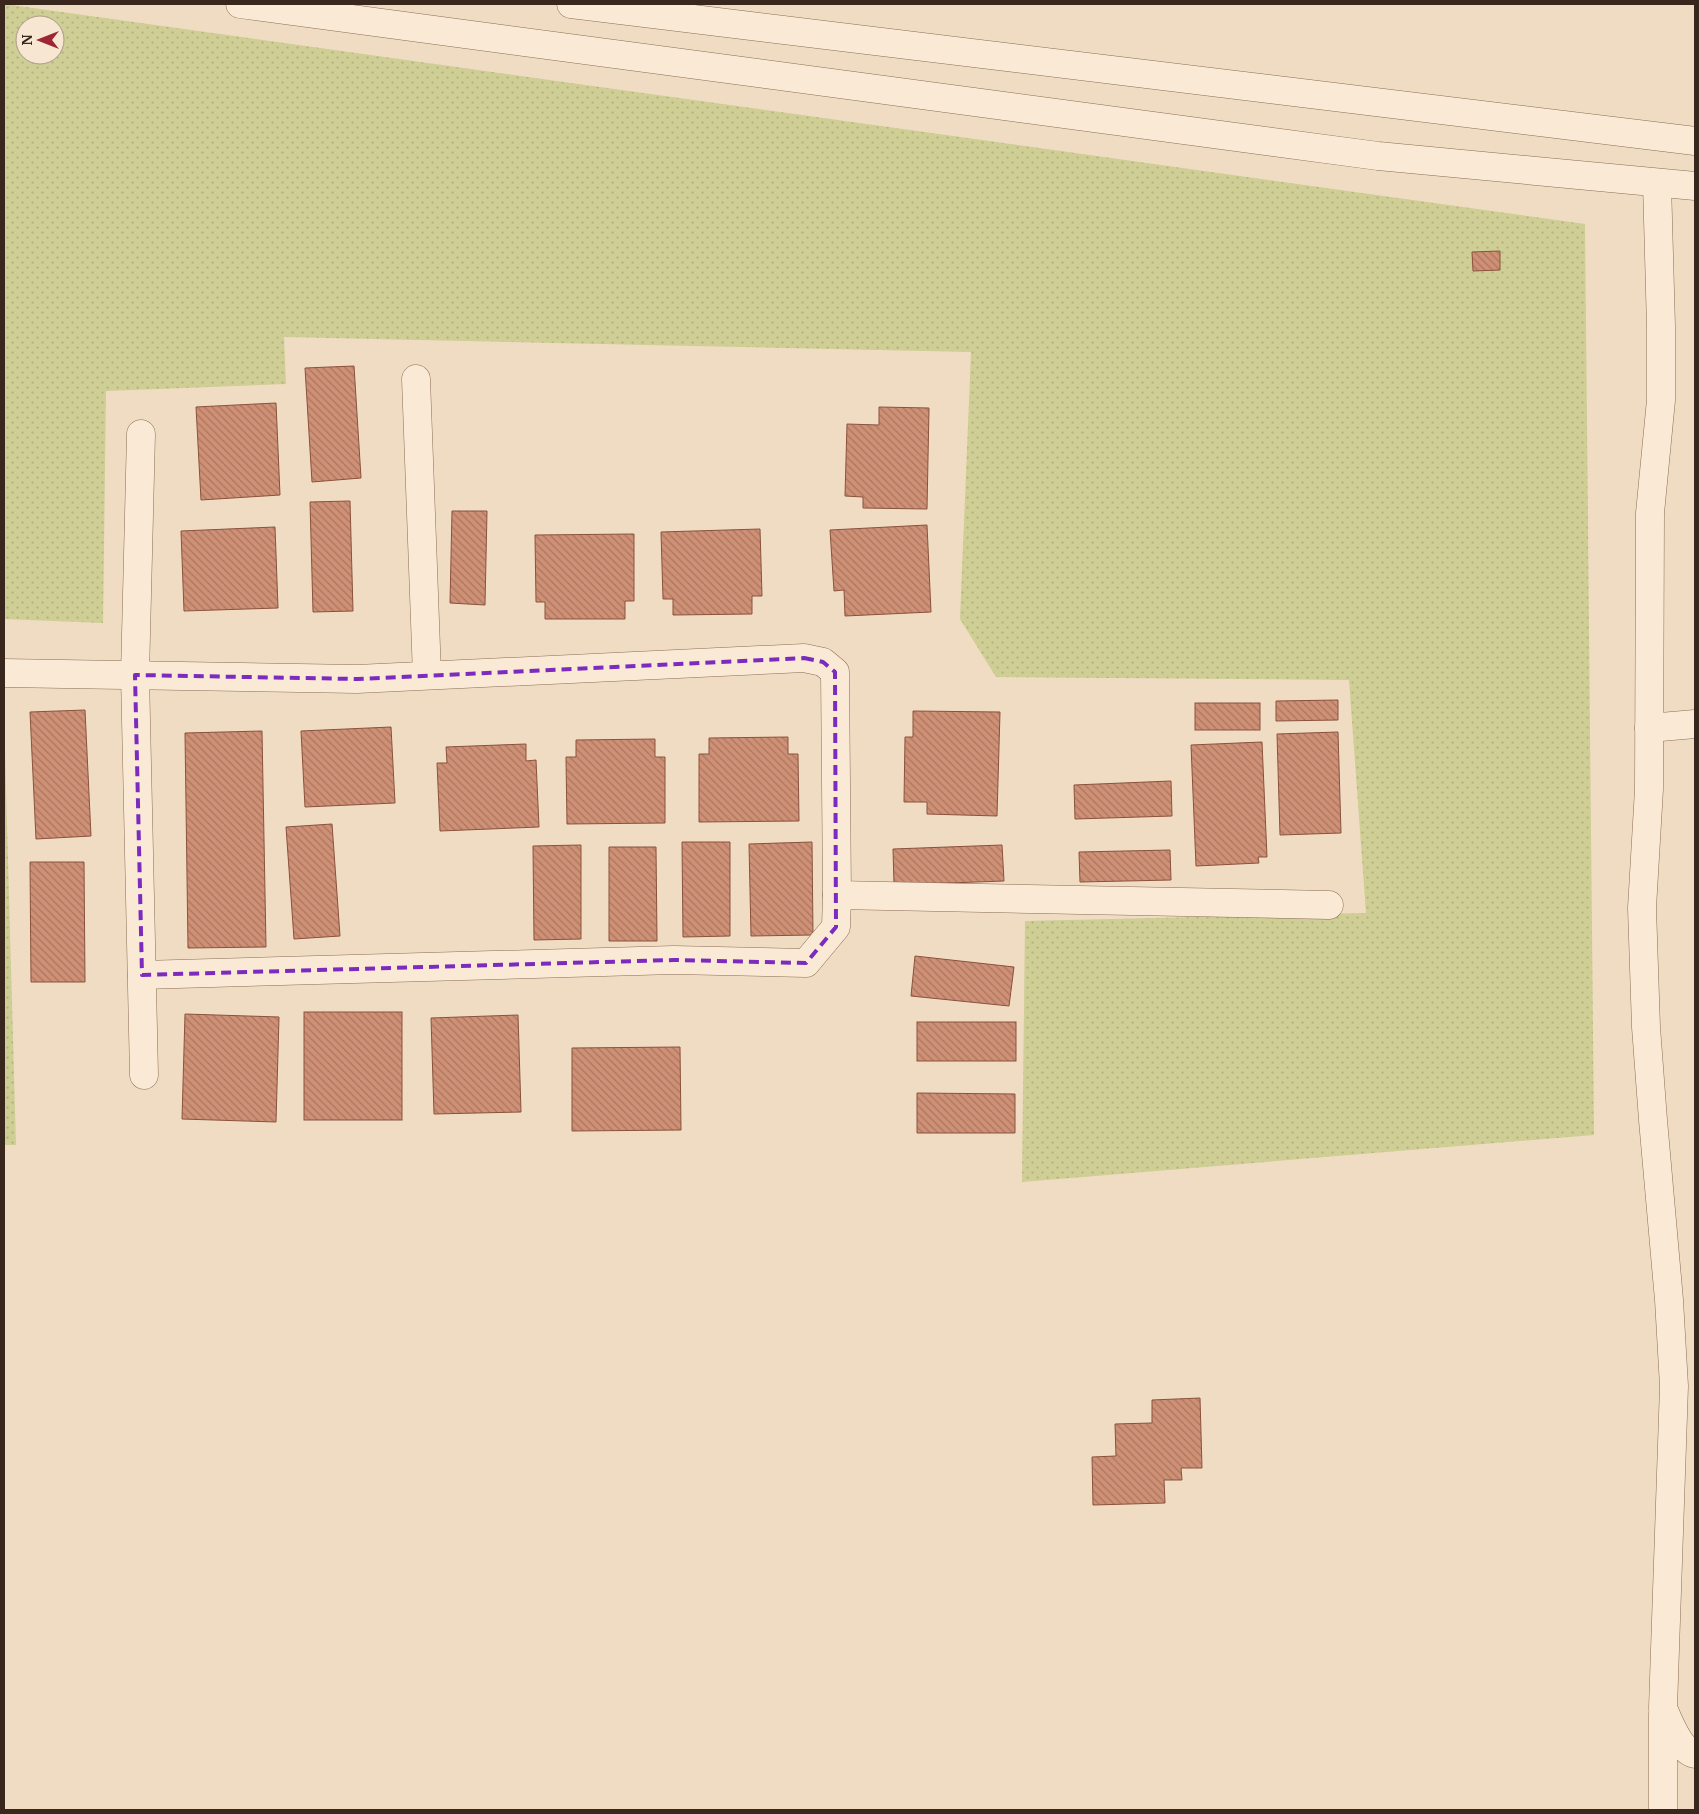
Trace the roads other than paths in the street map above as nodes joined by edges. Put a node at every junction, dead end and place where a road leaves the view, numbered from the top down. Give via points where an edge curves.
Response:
1 (240, 4) edge
2 (572, 4) edge
3 (1695, 141) edge
4 (1657, 183) junction
5 (1695, 186) edge
6 (416, 379) dead end
7 (141, 434) dead end
8 (4, 673) edge
9 (135, 675) junction
10 (427, 675) junction
11 (1695, 724) edge
12 (1649, 728) junction
13 (838, 895) junction
14 (1329, 905) dead end
15 (142, 975) junction
16 (144, 1075) dead end
17 (1663, 1708) junction
18 (1695, 1754) edge
19 (1663, 1810) edge

1 - 4 street via 1378,156
2 - 3 street
4 - 5 street
4 - 12 street via 1662,400 1650,513
6 - 10 street
7 - 9 street
8 - 9 street
9 - 10 street via 357,679
9 - 15 street
10 - 13 street via 804,658 823,662 835,672
11 - 12 street
12 - 17 street via 1642,908 1646,1027 1674,1386
13 - 14 street
13 - 15 street via 836,927 806,963 674,960
15 - 16 street
17 - 18 street via 1674,1735
17 - 19 street

